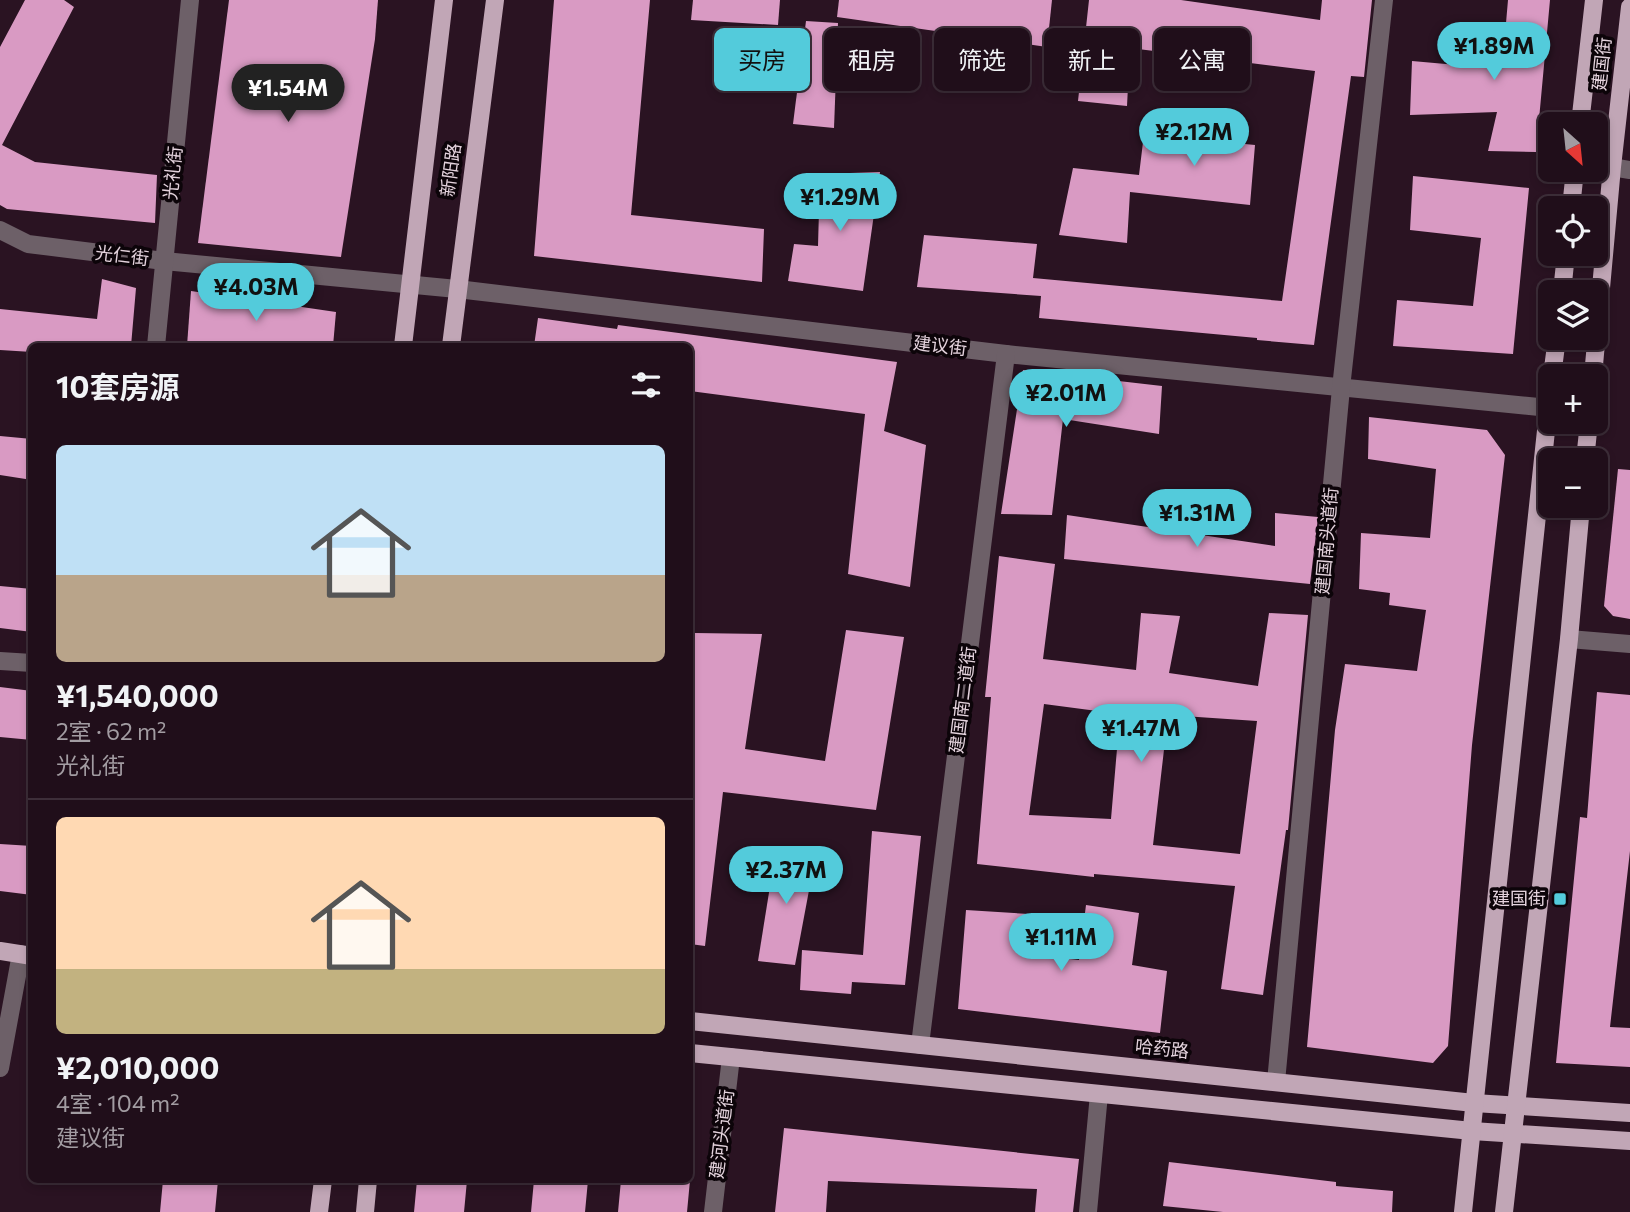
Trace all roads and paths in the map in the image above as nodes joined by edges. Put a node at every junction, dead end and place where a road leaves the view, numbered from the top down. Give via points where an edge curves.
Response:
1 (190, 0) edge
2 (444, 0) edge
3 (495, 0) edge
4 (1384, 0) edge
5 (1594, 0) edge
6 (1630, 7) edge
7 (1581, 112) edge
8 (1621, 169) edge
9 (0, 230) edge
10 (164, 261) junction
11 (410, 284) junction
12 (457, 289) junction
13 (156, 343) edge
14 (404, 343) edge
15 (451, 343) edge
16 (1006, 354) junction
17 (1595, 364) edge
18 (1341, 388) junction
19 (1538, 400) edge
20 (1546, 434) edge
21 (1580, 518) edge
22 (1569, 639) junction
23 (1630, 644) edge
24 (0, 661) edge
25 (28, 663) edge
26 (0, 951) edge
27 (26, 955) edge
28 (693, 1021) edge
29 (920, 1045) junction
30 (693, 1054) edge
31 (731, 1057) junction
32 (0, 1068) edge
33 (1276, 1082) junction
34 (1099, 1094) junction
35 (1474, 1102) junction
36 (1516, 1106) junction
37 (1630, 1113) edge
38 (1472, 1131) junction
39 (1512, 1134) junction
40 (1630, 1141) edge
41 (323, 1183) edge
42 (368, 1183) edge
43 (319, 1212) edge
44 (365, 1212) edge
45 (713, 1212) edge
46 (1088, 1212) edge
47 (1463, 1212) edge
48 (1504, 1212) edge

1 - 10 street, 光礼街
2 - 11 main road, 新阳路
3 - 12 main road, 新阳路
4 - 18 street, 建国南头道街
5 - 7 main road, 建国街
6 - 8 main road, 建国街
8 - 17 main road, 建国街
9 - 10 street, 光仁街 via 29,244
10 - 11 street, 光仁街
10 - 13 street, 光礼街
11 - 12 street, 光仁街
11 - 14 main road, 新阳路
12 - 15 main road, 新阳路
12 - 16 street, 建议街
16 - 18 street, 建议街
16 - 29 street, 建国南二道街
18 - 19 street, 建议街
18 - 33 street, 建国南头道街
20 - 35 main road
21 - 22 main road
22 - 23 street
22 - 36 main road
24 - 25 street
26 - 27 main road
27 - 32 street
28 - 29 main road, 哈药路
29 - 33 main road, 哈药路
30 - 31 main road
31 - 34 main road
31 - 45 street, 建河头道街
33 - 35 main road, 哈药路
34 - 38 main road
34 - 46 street
35 - 36 main road, 哈药路
35 - 38 main road
36 - 37 main road, 哈药路
36 - 39 main road
38 - 39 main road
38 - 47 main road
39 - 40 main road
39 - 48 main road
41 - 43 main road
42 - 44 main road

